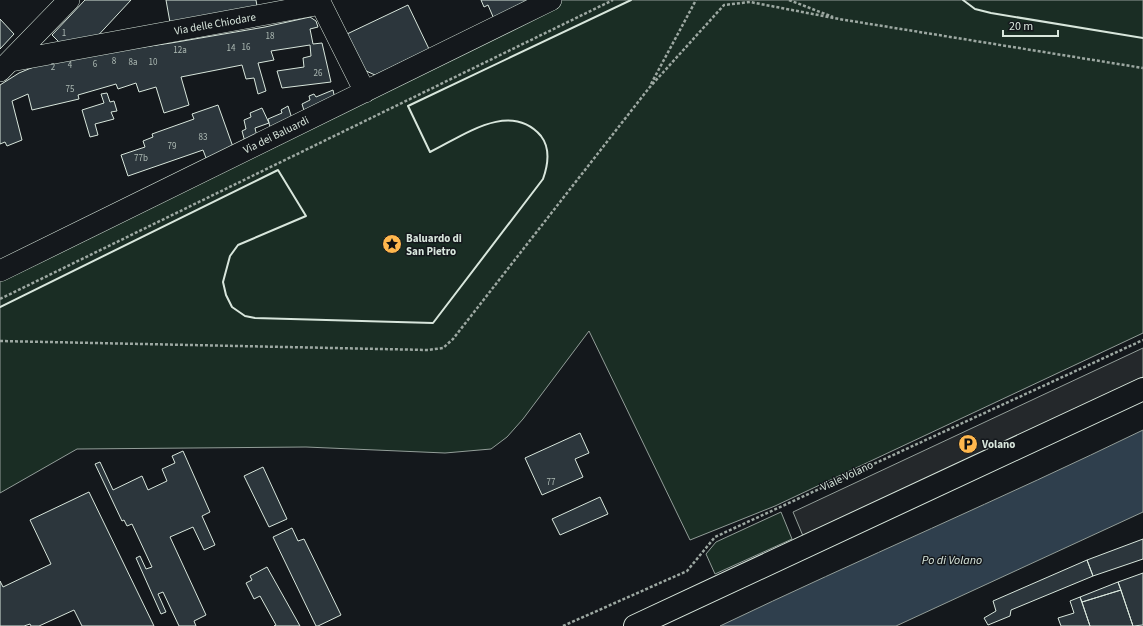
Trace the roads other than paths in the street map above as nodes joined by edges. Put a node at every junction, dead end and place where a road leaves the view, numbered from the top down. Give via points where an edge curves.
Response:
1 (69, 0) edge
2 (551, 0) edge
3 (6, 66) edge
4 (365, 92) junction
5 (0, 271) edge
6 (1143, 389) edge
7 (635, 626) edge

1 - 3 street
2 - 4 street, Via dei Baluardi
3 - 4 street, Via delle Chiodare via 321,4
4 - 5 street, Via dei Baluardi
6 - 7 main road

